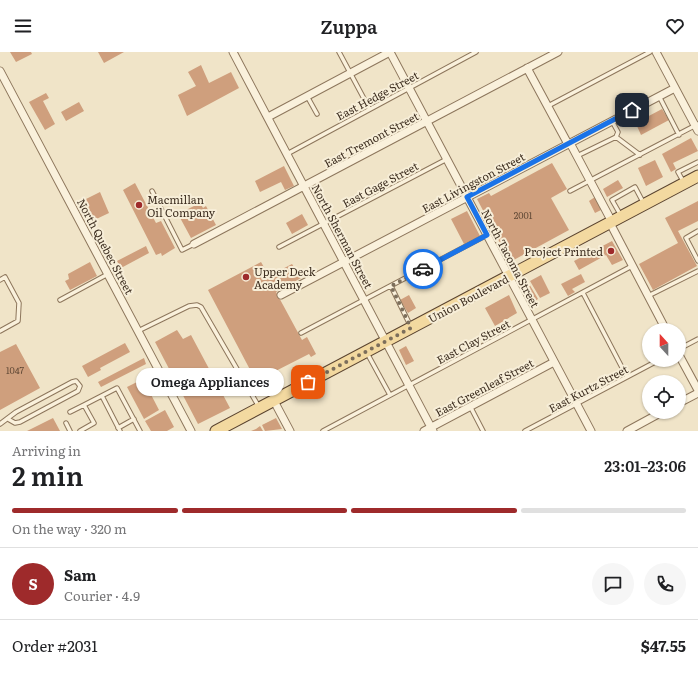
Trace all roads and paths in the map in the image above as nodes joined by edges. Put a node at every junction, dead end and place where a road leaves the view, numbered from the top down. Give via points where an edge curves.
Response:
1 (233, 52) edge
2 (339, 52) edge
3 (390, 52) edge
4 (476, 52) edge
5 (558, 52) edge
6 (650, 52) edge
7 (656, 52) edge
8 (527, 68) junction
9 (0, 71) edge
10 (351, 73) junction
11 (408, 88) junction
12 (675, 88) junction
13 (307, 96) junction
14 (659, 96) junction
15 (548, 106) junction
16 (369, 108) junction
17 (317, 114) dead end
18 (268, 117) junction
19 (612, 120) junction
20 (426, 121) junction
21 (697, 127) edge
22 (679, 135) junction
23 (616, 137) junction
24 (569, 143) junction
25 (287, 154) junction
26 (640, 155) junction
27 (577, 156) junction
28 (447, 159) junction
29 (698, 162) edge
30 (698, 176) edge
31 (590, 181) junction
32 (685, 184) junction
33 (304, 186) junction
34 (152, 191) dead end
35 (570, 191) dead end
36 (467, 197) junction
37 (645, 205) junction
38 (614, 221) junction
39 (324, 224) junction
40 (698, 231) edge
41 (487, 235) junction
42 (194, 244) joint
43 (279, 247) dead end
44 (698, 261) edge
45 (344, 262) junction
46 (632, 266) junction
47 (698, 271) edge
48 (108, 274) junction
49 (509, 276) junction
50 (0, 280) edge
51 (391, 286) junction
52 (583, 293) junction
53 (281, 295) dead end
54 (648, 296) junction
55 (60, 300) dead end
56 (364, 300) junction
57 (532, 320) junction
58 (662, 323) edge
59 (411, 328) junction
60 (0, 331) edge
61 (138, 331) junction
62 (301, 333) dead end
63 (698, 339) edge
64 (386, 341) junction
65 (686, 345) edge
66 (366, 352) junction
67 (554, 362) junction
68 (646, 367) edge
69 (685, 367) edge
70 (627, 377) junction
71 (409, 385) junction
72 (698, 392) edge
73 (390, 395) junction
74 (102, 396) junction
75 (686, 399) edge
76 (274, 401) junction
77 (576, 404) junction
78 (84, 405) junction
79 (470, 406) junction
80 (259, 408) junction
81 (70, 412) dead end
82 (8, 419) junction
83 (134, 419) junction
84 (649, 419) edge
85 (66, 422) dead end
86 (0, 424) edge
87 (535, 426) junction
88 (119, 429) edge
89 (432, 429) edge
90 (70, 431) edge
91 (80, 431) edge
92 (140, 431) edge
93 (191, 431) edge
94 (216, 431) edge
95 (290, 431) edge
96 (323, 431) edge
97 (424, 431) edge
98 (483, 431) edge
99 (525, 431) edge
100 (538, 431) edge
101 (591, 431) edge
102 (627, 431) edge

1 - 18 street, North Sherman Street
2 - 10 lane
3 - 10 street
3 - 11 street, North Tacoma Street
4 - 11 lane, East Hedge Street
5 - 8 street, East Tremont Street
6 - 15 lane
7 - 12 street
8 - 15 street
8 - 20 street, East Tremont Street
9 - 48 street, North Quebec Street
10 - 13 street
10 - 16 lane
11 - 16 lane, East Hedge Street
11 - 20 street, North Tacoma Street
12 - 14 street, East Livingston Street
12 - 21 street
13 - 17 lane
13 - 18 street
14 - 19 street, East Livingston Street
14 - 22 lane
15 - 24 street
16 - 25 lane, East Hedge Street
18 - 25 street, North Sherman Street
19 - 23 lane via 618,132
19 - 24 street, East Livingston Street
20 - 28 street, North Tacoma Street
20 - 33 street, East Tremont Street
21 - 22 lane
22 - 26 lane
23 - 26 lane
23 - 27 lane
24 - 27 street
24 - 36 street, East Livingston Street
25 - 33 street, North Sherman Street
26 - 31 lane
27 - 31 street
28 - 36 street, North Tacoma Street
28 - 39 lane, East Gage Street
29 - 32 lane via 678,172
30 - 32 main road, Union Boulevard
31 - 35 lane
31 - 38 street
32 - 37 main road, Union Boulevard
33 - 39 street, North Sherman Street
33 - 42 street, East Tremont Street
34 - 42 lane via 182,250
36 - 41 street, North Tacoma Street
36 - 45 street, East Livingston Street
37 - 38 main road, Union Boulevard
37 - 38 lane via 635,187 612,200
38 - 46 street
38 - 49 main road, Union Boulevard
39 - 43 lane, East Gage Street
39 - 45 street, North Sherman Street
40 - 44 lane via 686,238
41 - 49 street, North Tacoma Street
41 - 51 lane
45 - 53 street, East Livingston Street
45 - 56 street, North Sherman Street
46 - 52 lane, East Clay Street
46 - 54 street
47 - 54 lane
48 - 55 lane
48 - 61 street, North Quebec Street
49 - 57 street, North Tacoma Street
49 - 59 main road, Union Boulevard
50 - 60 lane via 5,277 19,303 18,321
51 - 56 lane
51 - 59 lane
52 - 57 lane, East Clay Street
52 - 70 lane
54 - 58 street
56 - 62 lane
56 - 64 street, North Sherman Street
57 - 67 street, North Tacoma Street
57 - 71 lane, East Clay Street
59 - 64 main road, Union Boulevard
61 - 80 lane via 190,306 202,307
61 - 93 street, North Quebec Street
63 - 65 lane
64 - 66 main road, Union Boulevard
64 - 71 street, North Sherman Street
66 - 73 lane
66 - 76 main road, Union Boulevard
67 - 77 street, North Tacoma Street
67 - 79 street, East Greenleaf Street
68 - 70 lane, East Kurtz Street
69 - 72 street
70 - 77 lane, East Kurtz Street
71 - 73 lane, East Clay Street
71 - 89 street, North Sherman Street
72 - 75 street
73 - 96 lane, East Clay Street
74 - 78 lane
74 - 83 lane via 117,388
74 - 88 lane
76 - 80 main road, Union Boulevard
76 - 95 street
77 - 87 lane, East Kurtz Street
77 - 101 street, North Tacoma Street
78 - 81 lane
78 - 91 lane via 94,423
79 - 89 street, East Greenleaf Street
79 - 98 lane
80 - 94 main road, Union Boulevard
82 - 82 lane via 16,412 72,382 76,381 80,388 20,422 15,423
82 - 86 lane
83 - 88 lane
83 - 92 lane
84 - 102 street
85 - 90 lane
87 - 99 lane, East Kurtz Street
87 - 100 lane
89 - 97 street, East Greenleaf Street

